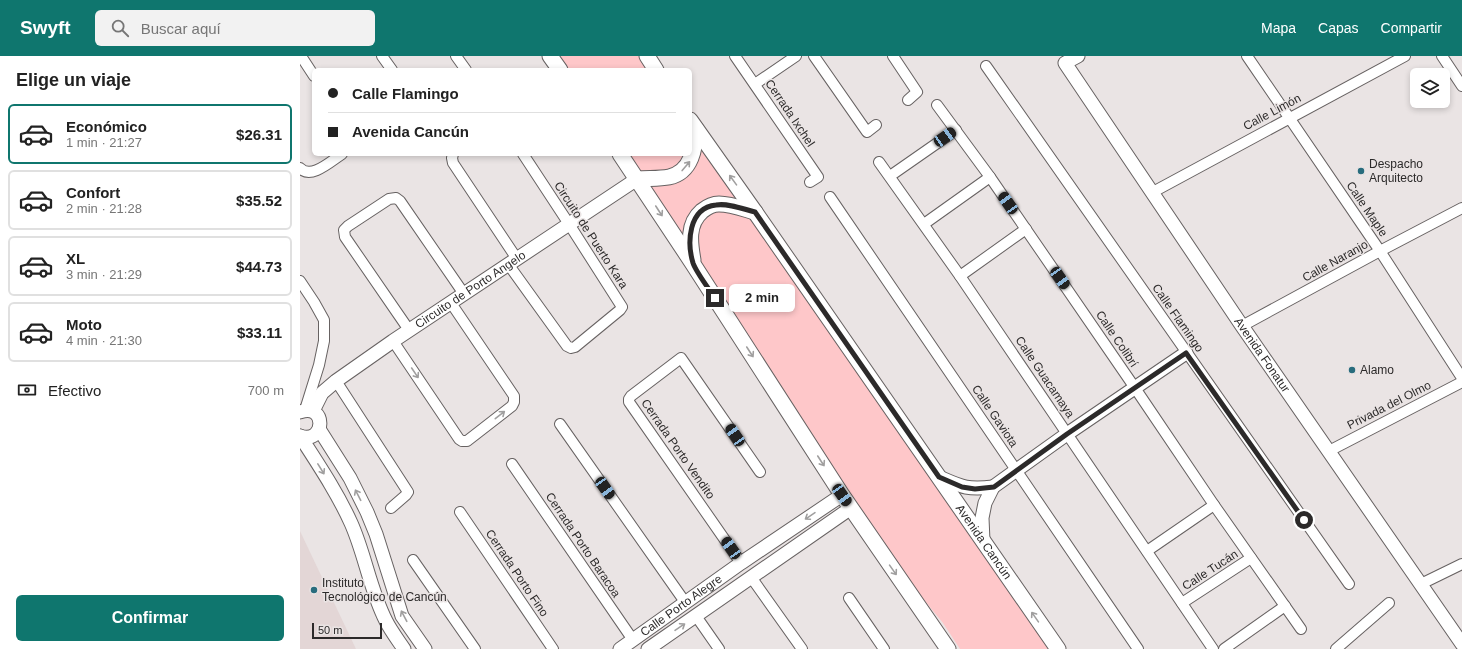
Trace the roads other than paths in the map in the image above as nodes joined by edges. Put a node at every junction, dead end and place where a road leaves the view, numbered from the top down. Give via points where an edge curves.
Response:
1 (301, 56) edge
2 (382, 56) edge
3 (456, 56) edge
4 (550, 56) edge
5 (647, 56) edge
6 (735, 56) edge
7 (796, 56) edge
8 (814, 56) edge
9 (893, 56) edge
10 (1078, 56) edge
11 (1247, 56) edge
12 (1405, 56) edge
13 (1442, 56) edge
14 (1063, 59) edge
15 (986, 66) dead end
16 (391, 68) edge
17 (464, 68) edge
18 (559, 68) edge
19 (655, 68) edge
20 (312, 73) edge
21 (755, 84) junction
22 (1462, 86) edge
23 (908, 100) dead end
24 (937, 105) dead end
25 (1288, 118) junction
26 (693, 124) edge
27 (876, 125) dead end
28 (956, 130) junction
29 (339, 156) edge
30 (452, 156) edge
31 (524, 156) edge
32 (621, 156) edge
33 (879, 162) dead end
34 (303, 170) edge
35 (890, 176) junction
36 (990, 177) junction
37 (637, 179) junction
38 (810, 182) dead end
39 (1152, 192) junction
40 (830, 198) dead end
41 (1462, 208) edge
42 (755, 212) junction
43 (570, 224) junction
44 (924, 224) junction
45 (1026, 229) junction
46 (1380, 251) junction
47 (513, 262) junction
48 (694, 264) junction
49 (960, 276) junction
50 (302, 287) edge
51 (464, 294) junction
52 (451, 302) junction
53 (1242, 326) junction
54 (409, 330) junction
55 (393, 341) junction
56 (1186, 353) junction
57 (1462, 378) edge
58 (336, 381) junction
59 (1462, 382) edge
60 (1135, 388) junction
61 (303, 411) edge
62 (560, 424) dead end
63 (319, 429) junction
64 (1067, 434) junction
65 (300, 436) edge
66 (1328, 451) junction
67 (512, 464) dead end
68 (1016, 470) junction
69 (760, 472) dead end
70 (939, 477) junction
71 (350, 478) junction
72 (994, 487) junction
73 (334, 488) junction
74 (842, 495) junction
75 (1214, 504) junction
76 (391, 508) dead end
77 (852, 508) junction
78 (460, 512) dead end
79 (982, 541) junction
80 (1147, 552) junction
81 (1251, 558) junction
82 (413, 560) dead end
83 (741, 563) junction
84 (1462, 564) edge
85 (751, 577) junction
86 (1349, 584) dead end
87 (1421, 584) junction
88 (849, 598) dead end
89 (685, 602) junction
90 (1389, 603) dead end
91 (1182, 604) junction
92 (1285, 606) junction
93 (696, 616) junction
94 (1301, 629) dead end
95 (1462, 644) edge
96 (636, 645) edge
97 (404, 649) edge
98 (425, 649) edge
99 (475, 649) edge
100 (553, 649) edge
101 (620, 649) edge
102 (648, 649) edge
103 (719, 649) edge
104 (802, 649) edge
105 (884, 649) edge
106 (948, 649) edge
107 (1058, 649) edge
108 (1138, 649) edge
109 (1213, 649) edge
110 (1224, 649) edge
111 (1336, 649) edge

1 - 20 street
2 - 16 street
3 - 17 street
4 - 18 main road
5 - 19 main road
6 - 21 street, Cerrada Ixchel
7 - 21 street
8 - 27 street via 867,132
9 - 23 street via 917,92
10 - 14 street
11 - 25 street, Calle Maple
12 - 25 street, Calle Limón
13 - 22 street
14 - 39 street, Avenida Fonatur
15 - 56 street, Calle Flamingo
21 - 38 street, Cerrada Ixchel via 818,177
24 - 28 street, Calle Colibrí
25 - 39 street, Calle Limón
25 - 46 street, Calle Maple
37 -> 26 main road via 668,177 683,170 691,160 696,144
42 -> 26 main road, Avenida Cancún
28 - 35 street
28 - 36 street, Calle Colibrí
29 - 34 street via 313,172
30 - 47 street via 453,163
31 - 43 street, Circuito de Puerto Kara
32 - 37 main road
33 - 35 street, Calle Guacamaya
35 - 44 street, Calle Guacamaya
36 - 44 street
36 - 45 street, Calle Colibrí
37 - 43 street, Circuito de Porto Angelo
37 -> 48 main road
39 - 53 street, Avenida Fonatur
40 - 68 street, Calle Gaviota
41 - 46 street, Calle Naranjo
42 - 48 main road via 716,204 698,214 690,237
42 - 70 main road, Avenida Cancún
43 - 47 street, Circuito de Porto Angelo
43 - 47 street, Circuito de Puerto Kara via 622,307 575,347 567,346
44 - 49 street, Calle Guacamaya
45 - 49 street
45 - 60 street, Calle Colibrí
46 - 53 street, Calle Naranjo
46 - 57 street, Calle Maple
47 - 51 street, Circuito de Porto Angelo
48 -> 74 main road
49 - 64 street, Calle Guacamaya
50 - 61 street via 324,320 324,341 319,365
51 - 52 street, Circuito de Porto Angelo
51 - 54 street via 400,201 396,198 389,199 344,230 345,236
52 - 54 street, Circuito de Porto Angelo
55 -> 52 street via 459,439 467,441 512,406 514,396
53 - 66 street, Avenida Fonatur
54 - 55 street, Circuito de Porto Angelo
55 - 58 street, Circuito de Porto Angelo
56 - 60 street
56 - 86 street, Calle Flamingo
58 - 61 street, Circuito de Porto Angelo
58 - 76 street via 408,492
59 - 66 street, Privada del Olmo
60 - 64 street
60 - 75 street, Calle Colibrí
61 - 63 street via 319,418
62 - 89 street
63 - 65 street via 311,436
63 - 71 street
64 - 68 street
64 - 80 street, Calle Guacamaya
65 -> 73 street
66 - 87 street, Avenida Fonatur
67 - 96 street, Cerrada Porto Baracoa
68 - 72 street
68 - 108 street, Calle Gaviota
69 - 83 street, Cerrada Porto Vendito via 681,358 629,399
70 - 72 street via 962,487
70 - 79 main road, Avenida Cancún
71 - 73 street
98 -> 71 street via 402,616 376,534
72 - 79 street via 985,503
73 - 97 street via 359,542 386,621
74 - 77 main road
74 -> 83 street, Calle Porto Alegre
75 - 80 street
75 - 81 street, Calle Colibrí
77 - 85 street, Calle Porto Alegre
77 -> 106 main road
78 - 100 street, Cerrada Porto Fino
107 -> 79 main road, Avenida Cancún
80 - 91 street, Calle Guacamaya
81 - 91 street, Calle Tucán
81 - 92 street, Calle Colibrí
82 - 99 street
83 - 85 street
83 - 89 street, Calle Porto Alegre
84 - 87 street
85 - 93 street, Calle Porto Alegre
85 - 104 street
87 - 95 street, Avenida Fonatur
88 - 105 street
89 - 96 street, Calle Porto Alegre
90 - 111 street
91 - 109 street, Calle Guacamaya
92 - 94 street, Calle Colibrí
92 - 110 street
102 -> 93 street, Calle Porto Alegre
93 - 103 street
96 - 101 street, Calle Porto Alegre

